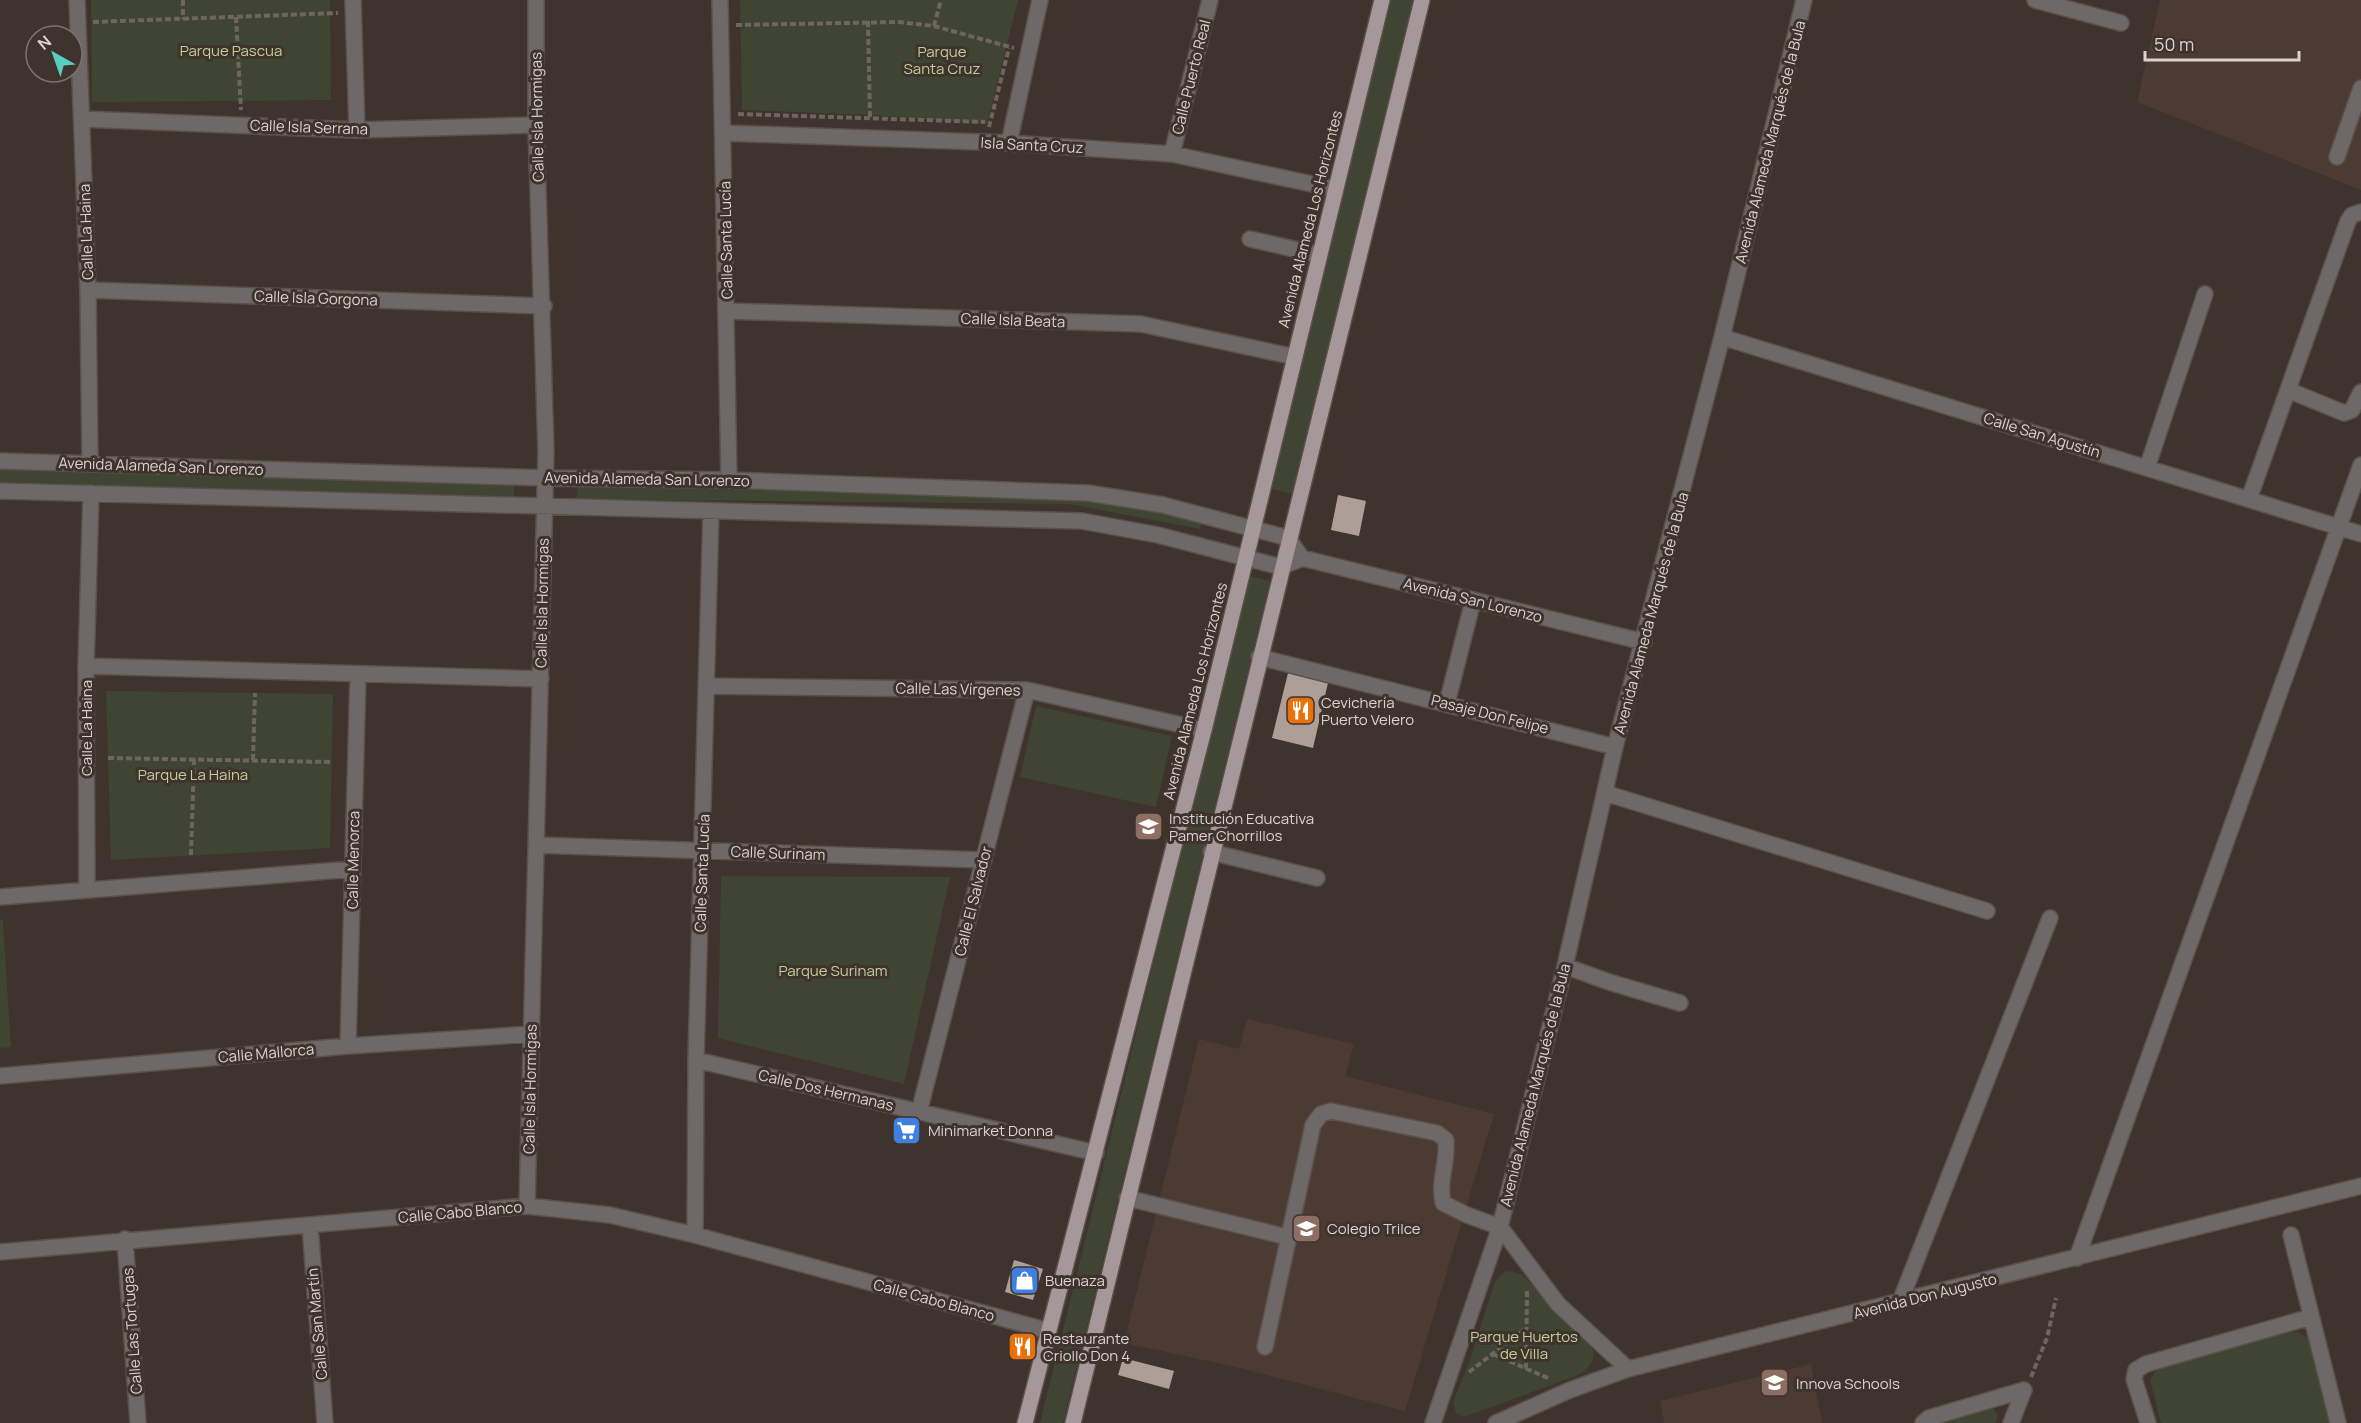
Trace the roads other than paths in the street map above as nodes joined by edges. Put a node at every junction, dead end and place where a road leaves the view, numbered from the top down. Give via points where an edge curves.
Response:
1 (77, 0) edge
2 (536, 0) edge
3 (720, 0) edge
4 (1041, 0) edge
5 (1210, 0) edge
6 (1382, 0) edge
7 (1422, 0) edge
8 (1804, 0) edge
9 (2035, 0) edge
10 (353, 6) edge
11 (2121, 23) dead end
12 (2361, 88) edge
13 (82, 119) junction
14 (536, 125) junction
15 (357, 130) junction
16 (724, 133) junction
17 (1008, 143) junction
18 (1172, 154) junction
19 (2337, 157) dead end
20 (1335, 189) junction
21 (2361, 212) edge
22 (1250, 239) dead end
23 (1320, 255) junction
24 (88, 290) junction
25 (2205, 294) dead end
26 (544, 306) junction
27 (727, 311) junction
28 (1722, 337) junction
29 (1295, 357) junction
30 (2288, 390) junction
31 (2361, 392) edge
32 (0, 461) edge
33 (90, 464) junction
34 (2361, 465) edge
35 (2147, 468) junction
36 (546, 478) junction
37 (729, 480) junction
38 (0, 490) edge
39 (91, 493) junction
40 (2249, 499) junction
41 (545, 506) junction
42 (711, 511) junction
43 (2338, 526) junction
44 (1253, 528) junction
45 (2361, 534) edge
46 (1288, 538) junction
47 (1246, 558) junction
48 (1302, 558) junction
49 (1281, 567) junction
50 (1473, 601) junction
51 (1644, 642) junction
52 (1259, 657) junction
53 (86, 666) junction
54 (358, 675) junction
55 (541, 679) junction
56 (707, 686) junction
57 (1027, 690) junction
58 (1447, 703) junction
59 (1204, 730) junction
60 (1616, 747) junction
61 (1605, 793) junction
62 (536, 844) junction
63 (702, 851) junction
64 (1211, 852) junction
65 (984, 860) junction
66 (352, 869) junction
67 (1317, 879) dead end
68 (87, 890) junction
69 (0, 897) edge
70 (1987, 911) dead end
71 (2050, 918) dead end
72 (1565, 966) junction
73 (1680, 1003) dead end
74 (532, 1034) junction
75 (348, 1046) junction
76 (696, 1060) junction
77 (0, 1076) edge
78 (919, 1112) junction
79 (1096, 1153) junction
80 (2361, 1186) edge
81 (1127, 1198) junction
82 (527, 1206) junction
83 (310, 1225) junction
84 (1500, 1227) junction
85 (695, 1235) junction
86 (2291, 1235) dead end
87 (1287, 1237) junction
88 (125, 1239) junction
89 (0, 1252) edge
90 (2077, 1258) junction
91 (1900, 1302) junction
92 (2311, 1317) junction
93 (1049, 1331) junction
94 (1265, 1347) dead end
95 (1628, 1369) junction
96 (138, 1423) edge
97 (326, 1423) edge
98 (1025, 1423) edge
99 (1072, 1423) edge
100 (1433, 1423) edge
101 (1496, 1423) edge
102 (1923, 1423) edge
103 (2011, 1423) edge
104 (2148, 1423) edge
105 (2338, 1423) edge

1 - 13 street, Calle La Haina
2 - 14 street, Calle Isla Hormigas
3 - 16 street, Calle Santa Lucía
4 - 17 street
5 - 18 street, Calle Puerto Real
6 - 20 main road, Avenida Alameda Los Horizontes
7 - 46 main road
8 - 28 street, Avenida Alameda Marqués de la Bula
9 - 11 street
10 - 15 street
12 - 19 street
13 - 15 street, Calle Isla Serrana
13 - 24 street, Calle La Haina
14 - 15 street, Calle Isla Serrana
14 - 26 street, Calle Isla Hormigas
16 - 17 street, Isla Santa Cruz
16 - 27 street, Calle Santa Lucía
17 - 18 street, Isla Santa Cruz
18 - 20 street, Isla Santa Cruz
20 - 23 main road, Avenida Alameda Los Horizontes
21 - 30 street via 2348,221
22 - 23 street
23 - 29 main road, Avenida Alameda Los Horizontes
24 - 26 street, Calle Isla Gorgona
24 - 33 street, Calle La Haina
25 - 35 street
26 - 36 street, Calle Isla Hormigas
27 - 29 street, Calle Isla Beata via 1141,324
27 - 37 street, Calle Santa Lucía
28 - 35 street, Calle San Agustín
28 - 51 street, Avenida Alameda Marqués de la Bula
29 - 44 main road, Avenida Alameda Los Horizontes
30 - 31 street via 2344,413 2352,410
30 - 40 street
32 - 33 street, Avenida Alameda San Lorenzo
33 - 36 street, Avenida Alameda San Lorenzo
34 - 43 street
35 - 40 street, Calle San Agustín
36 - 37 street, Avenida Alameda San Lorenzo
36 - 41 street, Calle Isla Hormigas
37 - 44 street, Avenida Alameda San Lorenzo via 1088,493 1162,505
38 - 39 street, Avenida Alameda San Lorenzo
39 - 41 street, Avenida Alameda San Lorenzo
39 - 53 street, Calle La Haina
40 - 43 street, Calle San Agustín
41 - 42 street, Avenida Alameda San Lorenzo
41 - 55 street, Calle Isla Hormigas
42 - 47 street, Avenida Alameda San Lorenzo via 1082,521 1158,534
42 - 56 street, Calle Santa Lucía
43 - 45 street, Calle San Agustín
43 - 90 street
44 - 46 street, Avenida Alameda San Lorenzo
44 - 47 main road, Avenida Alameda Los Horizontes
46 - 48 street
46 - 49 main road
47 - 49 street, Avenida Alameda San Lorenzo
47 - 59 main road, Avenida Alameda Los Horizontes
48 - 49 street
48 - 50 street, Avenida San Lorenzo
49 - 52 main road
50 - 51 street, Avenida San Lorenzo
50 - 58 street
51 - 60 street, Avenida Alameda Marqués de la Bula
52 - 58 street, Pasaje Don Felipe
52 - 64 main road
53 - 54 street
53 - 68 street, Calle La Haina
54 - 55 street
54 - 66 street, Calle Menorca
55 - 62 street, Calle Isla Hormigas
56 - 57 street, Calle Las Vírgenes
56 - 63 street, Calle Santa Lucía
57 - 59 street, Calle Las Vírgenes
57 - 65 street, Calle El Salvador
58 - 60 street, Pasaje Don Felipe
59 - 79 main road, Avenida Alameda Los Horizontes
60 - 61 street, Avenida Alameda Marqués de la Bula
61 - 70 street
61 - 72 street, Avenida Alameda Marqués de la Bula
62 - 63 street, Calle Surinam
62 - 74 street, Calle Isla Hormigas
63 - 65 street, Calle Surinam
63 - 76 street, Calle Santa Lucía
64 - 67 street
64 - 81 main road
65 - 78 street, Calle El Salvador
66 - 68 street
66 - 75 street, Calle Menorca
68 - 69 street
71 - 91 street
72 - 73 street
72 - 84 street, Avenida Alameda Marqués de la Bula
74 - 75 street, Calle Mallorca
74 - 82 street, Calle Isla Hormigas
75 - 77 street, Calle Mallorca
76 - 78 street, Calle Dos Hermanas
76 - 85 street, Calle Santa Lucía
78 - 79 street, Calle Dos Hermanas
79 - 93 main road, Avenida Alameda Los Horizontes
80 - 90 street, Avenida Don Augusto
81 - 87 street
81 - 99 main road
82 - 83 street, Calle Cabo Blanco
82 - 85 street, Calle Cabo Blanco via 610,1215
83 - 88 street, Calle Cabo Blanco
83 - 97 street, Calle San Martín
84 - 87 street via 1443,1203 1440,1191 1446,1140 1437,1133 1331,1111 1321,1114 1313,1125
84 - 95 street, Avenida Alameda Marqués de la Bula via 1558,1304
84 - 100 street, Avenida Alameda Marqués de la Bula
85 - 93 street, Calle Cabo Blanco
86 - 92 street
87 - 94 street
88 - 89 street, Calle Cabo Blanco
88 - 96 street, Calle Las Tortugas
90 - 91 street, Avenida Don Augusto
91 - 95 street, Avenida Don Augusto
92 - 104 street via 2136,1370 2134,1379
92 - 105 street
93 - 98 main road, Avenida Alameda Los Horizontes
95 - 101 street, Avenida Don Augusto
102 - 103 street via 2024,1390

